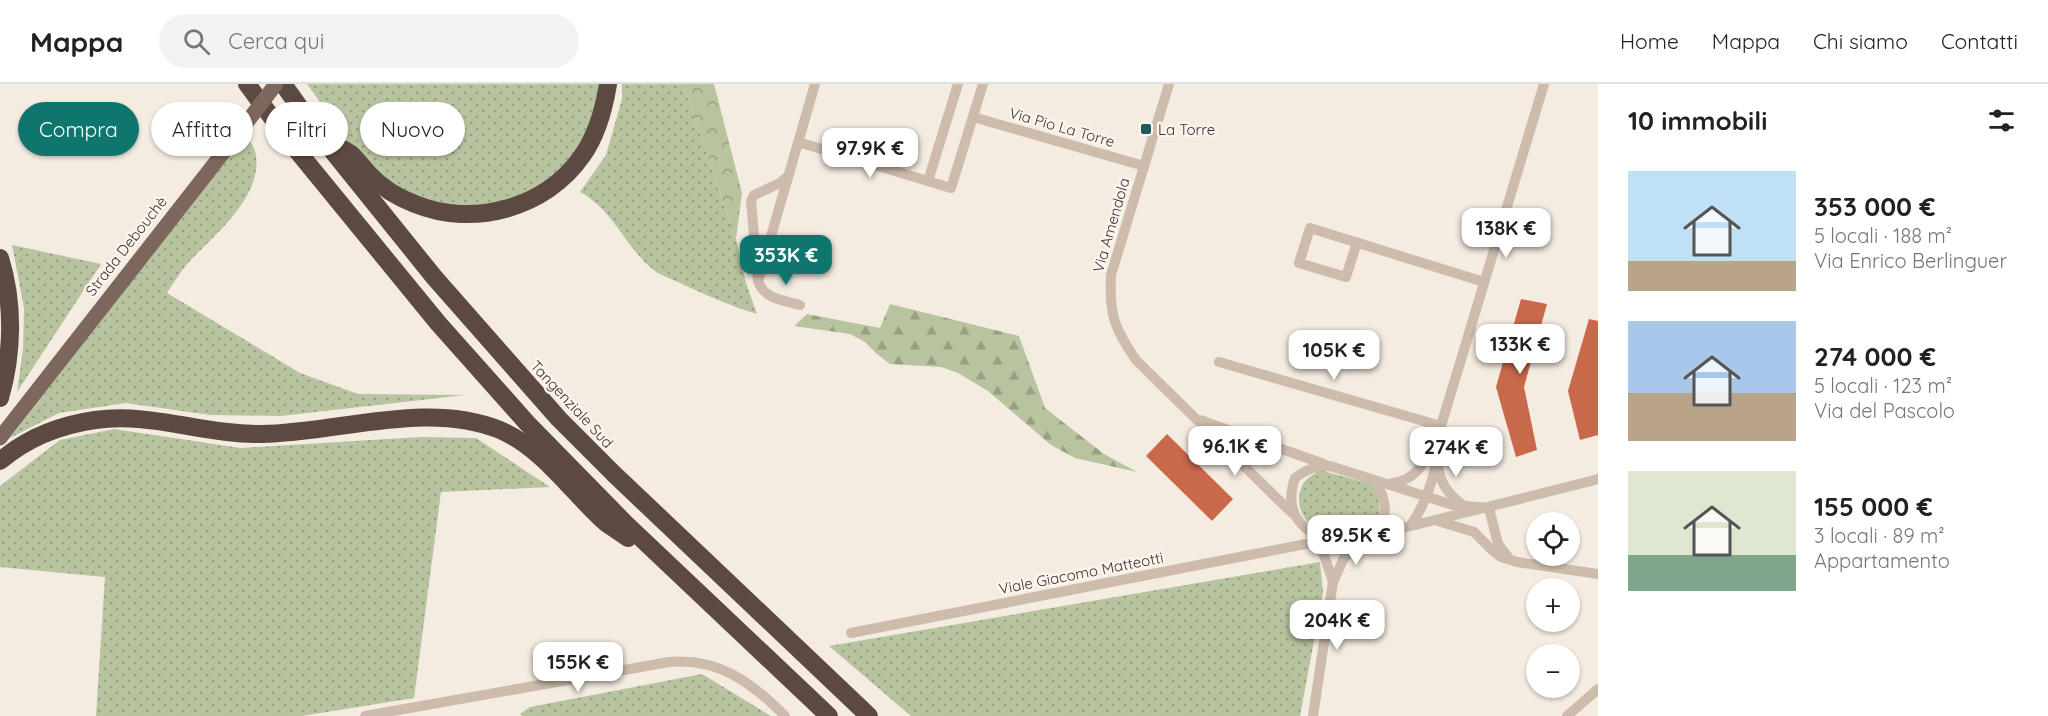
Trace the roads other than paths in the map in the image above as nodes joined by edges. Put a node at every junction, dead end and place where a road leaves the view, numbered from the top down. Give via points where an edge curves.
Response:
1 (247, 84) edge
2 (276, 84) edge
3 (283, 84) edge
4 (608, 84) edge
5 (815, 84) edge
6 (958, 84) edge
7 (983, 84) edge
8 (1169, 84) edge
9 (1544, 84) edge
10 (296, 102) edge
11 (973, 117) junction
12 (798, 142) junction
13 (348, 153) edge
14 (337, 156) edge
15 (1144, 166) junction
16 (788, 176) junction
17 (928, 181) junction
18 (753, 226) junction
19 (773, 229) junction
20 (1357, 242) junction
21 (0, 258) edge
22 (758, 281) junction
23 (1485, 282) junction
24 (800, 305) dead end
25 (1219, 362) dead end
26 (0, 398) edge
27 (1196, 419) junction
28 (1441, 426) junction
29 (1, 435) edge
30 (1439, 454) junction
31 (0, 461) edge
32 (1330, 466) junction
33 (1598, 479) edge
34 (1374, 480) junction
35 (1387, 484) junction
36 (1425, 496) junction
37 (1464, 506) junction
38 (1489, 507) junction
39 (1294, 514) junction
40 (1434, 521) junction
41 (1304, 526) junction
42 (1410, 526) junction
43 (1377, 535) junction
44 (1365, 539) junction
45 (1316, 542) junction
46 (1510, 560) junction
47 (678, 574) junction
48 (1598, 574) edge
49 (1333, 582) junction
50 (851, 633) dead end
51 (1598, 689) edge
52 (365, 716) edge
53 (785, 716) edge
54 (829, 716) edge
55 (869, 716) edge
56 (1313, 716) edge
57 (1567, 716) edge

1 - 47 highway via 445,331 559,456
2 - 29 main road, Strada Debouchè, bridge
3 - 10 highway, Tangenziale Sud
4 - 13 highway via 593,139 573,168 526,202 488,214 438,212 415,204 391,192
5 - 12 street
6 - 17 street
7 - 11 street
8 - 15 street, Via Amendola
9 - 23 street
11 - 15 street, Via Pio La Torre
11 - 17 street via 951,188
12 - 16 street
12 - 17 street
14 - 55 highway, Tangenziale Sud via 434,277 559,418
15 - 27 street, Via Amendola via 1111,275 1113,319 1136,360
16 - 18 street via 754,195
16 - 19 street
18 - 19 street via 763,234
18 - 22 street
19 - 22 street
20 - 20 street via 1310,228 1299,263 1346,277
20 - 23 street
21 - 26 highway via 10,326 8,367
22 - 24 street via 767,295
23 - 28 street
25 - 28 street
27 - 32 street, Via Amendola
27 - 39 street, Via Amendola
28 - 30 street
28 - 35 street via 1421,469 1410,478
30 - 36 street
30 - 37 street via 1442,482 1447,492
31 - 47 highway via 36,437 97,420 151,420 261,434 409,418 459,420 502,431 520,442 606,523
32 - 34 street
32 - 39 street via 1306,469 1295,478 1290,503
33 - 38 street
34 - 35 street
34 - 43 street via 1383,494 1386,513
35 - 36 street
36 - 37 street
36 - 42 street
37 - 38 street
38 - 40 street
38 - 46 street via 1498,544
39 - 41 street
40 - 42 street
40 - 46 street via 1474,532 1493,551
41 - 44 street via 1329,539
41 - 45 street
42 - 43 street
43 - 44 street
44 - 49 street via 1344,558
45 - 49 street
45 - 50 street, Viale Giacomo Matteotti
46 - 48 street
47 - 54 highway
49 - 56 street
51 - 57 street
52 - 53 street via 686,661 703,662 738,676

